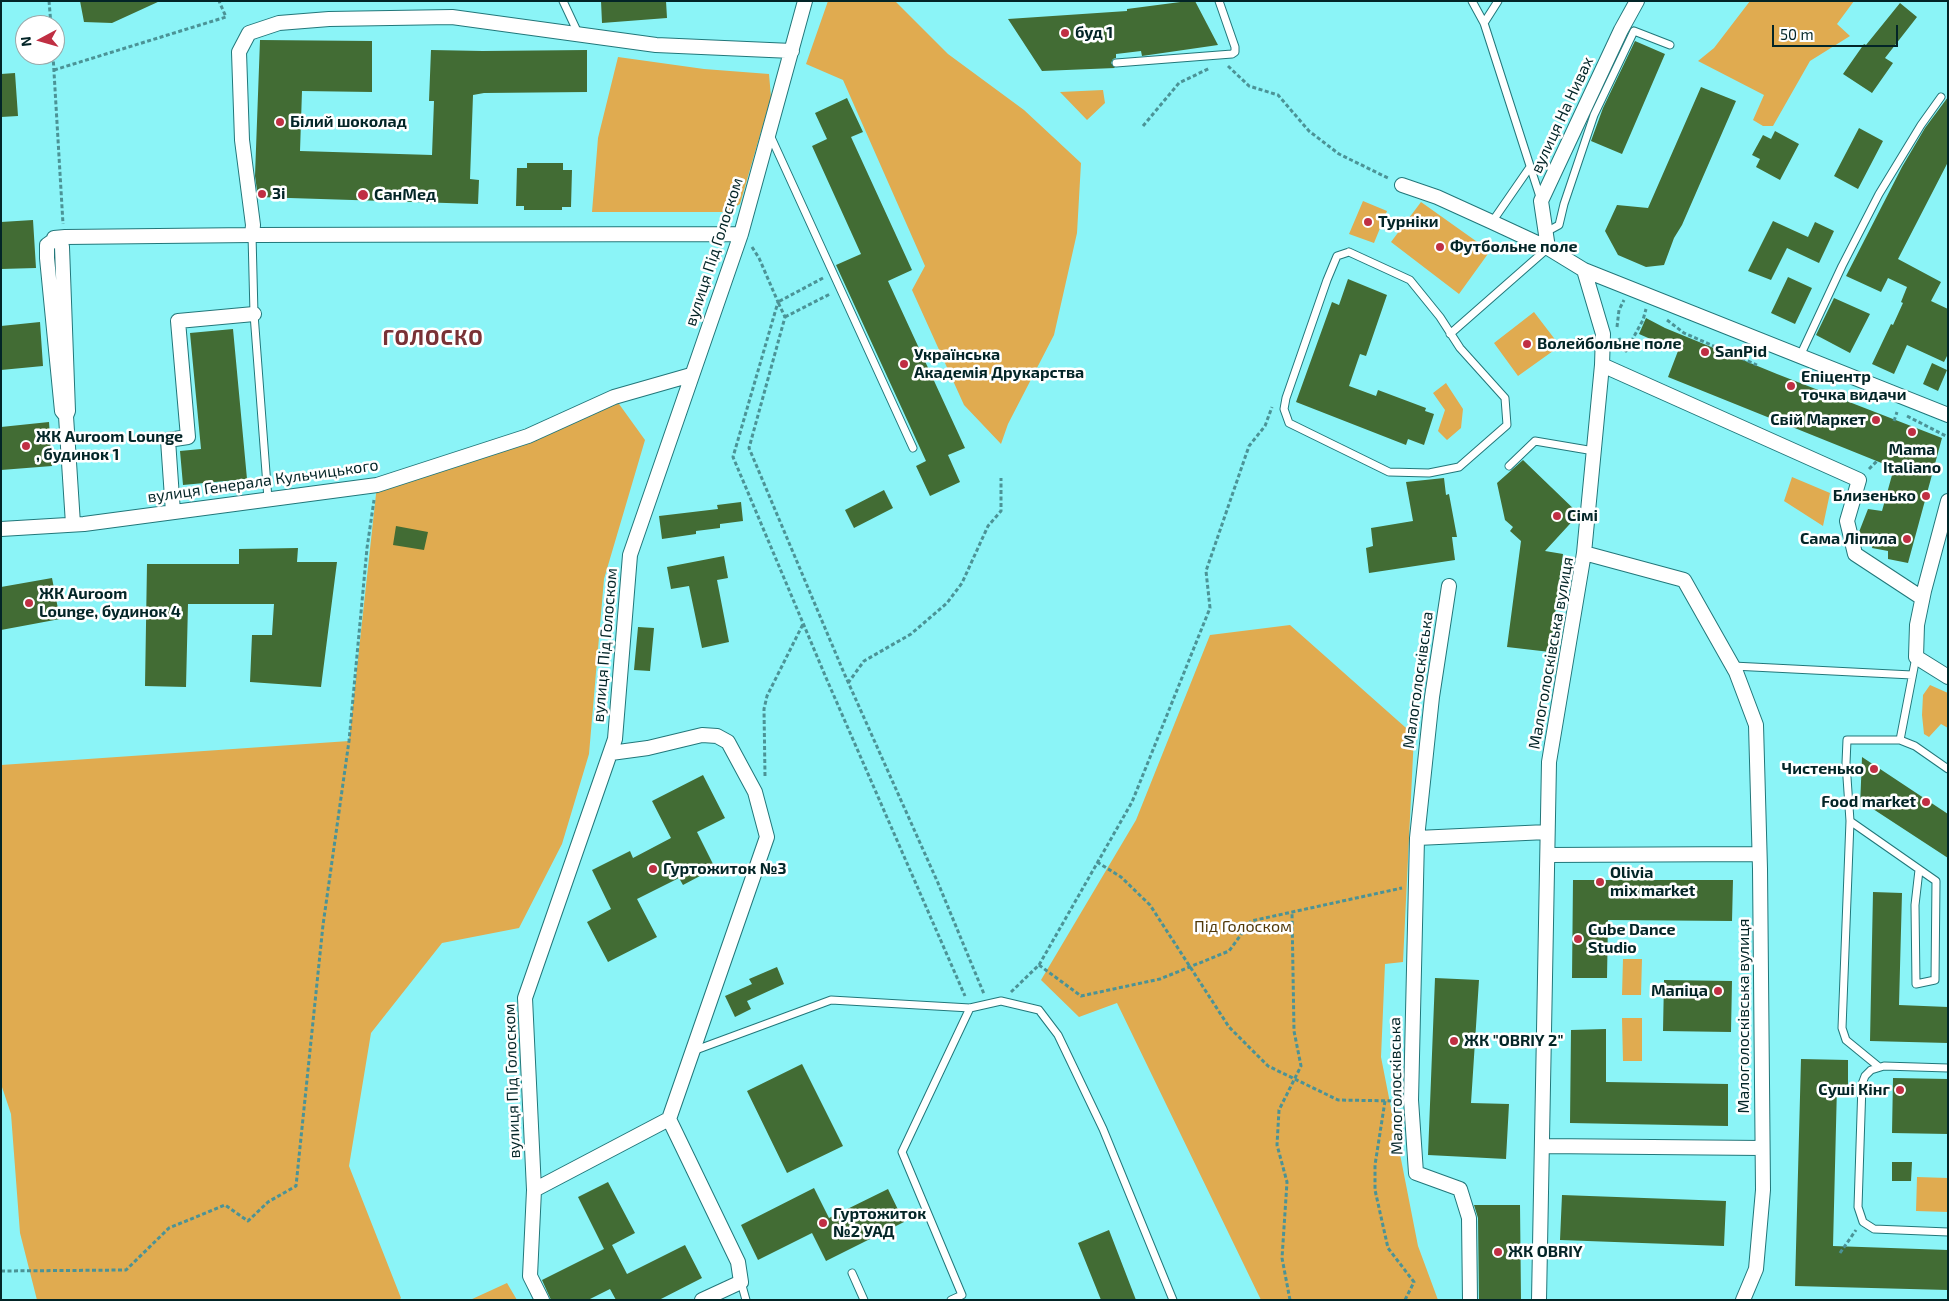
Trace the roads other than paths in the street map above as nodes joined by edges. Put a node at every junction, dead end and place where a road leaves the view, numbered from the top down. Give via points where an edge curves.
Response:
1 (563, 1) edge
2 (805, 1) edge
3 (1218, 1) edge
4 (1472, 1) edge
5 (1498, 1) edge
6 (1636, 1) edge
7 (1484, 23) junction
8 (578, 33) junction
9 (1670, 45) dead end
10 (792, 51) junction
11 (1116, 63) dead end
12 (1941, 97) dead end
13 (769, 134) junction
14 (1530, 167) junction
15 (1402, 185) road end
16 (1541, 201) junction
17 (1492, 222) junction
18 (1546, 232) junction
19 (741, 234) junction
20 (252, 235) junction
21 (1548, 248) junction
22 (1584, 270) junction
23 (254, 314) junction
24 (1450, 334) junction
25 (1800, 356) junction
26 (1602, 365) junction
27 (691, 375) junction
28 (1948, 415) edge
29 (913, 448) dead end
30 (1594, 450) junction
31 (1509, 466) dead end
32 (268, 499) junction
33 (1948, 501) edge
34 (173, 512) junction
35 (73, 524) junction
36 (1, 529) edge
37 (1584, 552) junction
38 (1449, 586) dead end
39 (1922, 598) junction
40 (1916, 657) junction
41 (1733, 666) junction
42 (1912, 675) junction
43 (1948, 677) edge
44 (1900, 740) junction
45 (612, 754) junction
46 (1948, 769) edge
47 (1850, 821) junction
48 (1548, 832) junction
49 (1417, 838) junction
50 (1759, 854) junction
51 (1548, 855) junction
52 (1919, 870) junction
53 (970, 1008) junction
54 (692, 1052) junction
55 (1879, 1067) junction
56 (1948, 1068) edge
57 (669, 1119) junction
58 (1542, 1146) junction
59 (1762, 1148) junction
60 (534, 1190) junction
61 (1948, 1232) edge
62 (852, 1273) dead end
63 (741, 1282) junction
64 (962, 1297) edge
65 (542, 1300) edge
66 (702, 1300) edge
67 (746, 1300) edge
68 (864, 1300) edge
69 (951, 1300) edge
70 (1173, 1300) edge
71 (1470, 1300) edge
72 (1539, 1300) edge
73 (1743, 1300) edge

1 - 8 lane
2 - 10 street, вулиця Під Голоском
3 - 11 lane via 1236,47 1232,54
4 - 7 lane
5 - 7 lane
6 - 16 street, вулиця На Нивах
7 - 14 lane
8 - 10 street via 656,45
8 - 20 street via 452,17 279,23 249,33 239,52 242,140
9 - 18 lane via 1634,31 1594,115 1559,224
10 - 13 street, вулиця Під Голоском
12 - 25 lane via 1915,133 1879,194
13 - 19 street, вулиця Під Голоском
13 - 29 lane
14 - 16 lane
14 - 17 lane
15 - 17 street
16 - 18 street
17 - 21 street
18 - 21 street
19 - 20 street
19 - 27 street, вулиця Під Голоском
20 - 23 lane
20 - 35 street via 60,239
21 - 22 street
21 - 24 lane
22 - 25 street
22 - 26 street via 1602,334
23 - 32 lane
23 - 34 street via 178,321 188,437 168,440
24 - 24 lane via 1505,398 1507,425 1460,467 1429,473 1389,472 1289,422 1284,409 1286,398 1337,256 1349,252 1410,280
25 - 28 street
26 - 30 street
26 - 39 street via 1859,480 1847,521 1855,554
27 - 32 street, вулиця Генерала Кульчицького via 614,397 528,436 377,485
27 - 45 street, вулиця Під Голоском via 630,555
30 - 31 lane via 1535,441
30 - 37 street
32 - 34 street, вулиця Генерала Кульчицького
33 - 39 street
34 - 35 street, вулиця Генерала Кульчицького
35 - 36 street, вулиця Генерала Кульчицького
37 - 41 street, Малоголосківська вулиця via 1684,580
37 - 48 street, Малоголосківська вулиця via 1549,762
38 - 49 street, Малоголосківська via 1432,697
39 - 40 street
40 - 42 lane
40 - 43 street
41 - 42 lane
41 - 50 street, Малоголосківська вулиця via 1756,724
42 - 44 lane
44 - 46 lane via 1915,746
44 - 47 lane via 1847,740
45 - 54 street via 702,735 718,736 728,742 755,792 767,837
45 - 60 street, вулиця Під Голоском via 525,998
47 - 52 lane
47 - 55 lane via 1842,1028 1846,1040
48 - 49 street
48 - 51 street, Малоголосківська вулиця
49 - 71 street, Малоголосківська via 1411,1100 1416,1173 1460,1189 1469,1218
50 - 51 street
50 - 59 street, Малоголосківська вулиця
51 - 58 street, Малоголосківська вулиця
52 - 52 lane via 1936,881 1935,980 1916,984 1915,905
53 - 54 lane via 831,1000
53 - 64 lane via 902,1152
53 - 70 lane via 1001,1001 1039,1010 1058,1035 1103,1129
54 - 57 street
55 - 56 lane
55 - 61 lane via 1868,1073 1862,1084 1858,1207 1863,1222 1874,1229
57 - 60 street
57 - 63 street via 738,1262
58 - 59 street
58 - 72 street, Малоголосківська вулиця
59 - 73 street, Малоголосківська вулиця via 1763,1190 1756,1269
60 - 65 street, вулиця Під Голоском via 530,1276
62 - 68 lane
63 - 66 street
63 - 67 lane
64 - 69 lane

